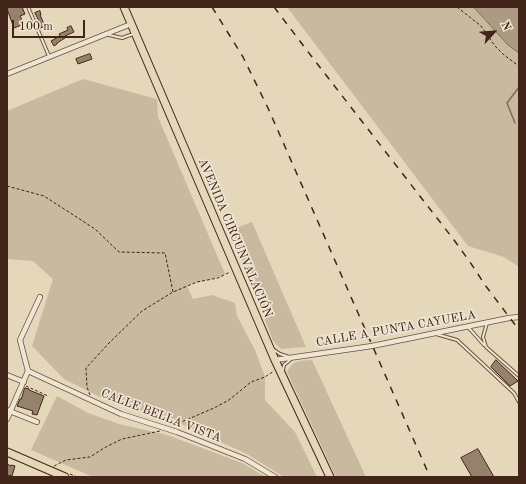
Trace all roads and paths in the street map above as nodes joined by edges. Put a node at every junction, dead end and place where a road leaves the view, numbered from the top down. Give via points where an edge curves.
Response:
1 (28, 7) edge
2 (124, 7) edge
3 (457, 7) edge
4 (131, 24) junction
5 (135, 33) junction
6 (106, 34) junction
7 (49, 57) junction
8 (519, 66) edge
9 (7, 74) edge
10 (7, 186) edge
11 (236, 268) junction
12 (173, 292) junction
13 (40, 297) dead end
14 (519, 317) edge
15 (487, 322) junction
16 (468, 326) junction
17 (433, 334) junction
18 (270, 347) junction
19 (486, 347) junction
20 (292, 358) junction
21 (275, 360) junction
22 (28, 371) junction
23 (7, 374) edge
24 (282, 374) junction
25 (519, 376) edge
26 (23, 383) junction
27 (48, 396) dead end
28 (93, 401) junction
29 (519, 402) edge
30 (9, 410) edge
31 (7, 419) edge
32 (37, 422) dead end
33 (7, 452) edge
34 (63, 477) edge
35 (275, 477) edge
36 (330, 477) edge

1 - 7 lane
2 - 4 main road, AVENIDA CIRCUNVALACIÓN
3 - 8 path via 481,26 495,46
4 - 5 main road, AVENIDA CIRCUNVALACIÓN
4 - 6 street
5 - 6 lane via 122,38
5 - 11 main road, AVENIDA CIRCUNVALACIÓN
6 - 7 street
7 - 9 street
10 - 12 path via 44,196 95,229 119,252 165,253
11 - 12 path via 218,278 197,282
11 - 18 main road, AVENIDA CIRCUNVALACIÓN
12 - 28 path via 142,311 86,368 87,387
13 - 22 street via 20,340
14 - 15 street, CALLE A PUNTA CAYUELA
15 - 16 street, CALLE A PUNTA CAYUELA
15 - 19 lane via 483,337
16 - 17 street, CALLE A PUNTA CAYUELA
16 - 19 lane
17 - 20 street, CALLE A PUNTA CAYUELA
17 - 29 lane via 457,340 514,393
18 - 20 lane
18 - 21 main road, AVENIDA CIRCUNVALACIÓN
19 - 25 lane
20 - 21 street, CALLE A PUNTA CAYUELA
20 - 24 lane via 284,365
21 - 24 main road, AVENIDA CIRCUNVALACIÓN
22 - 26 street
22 - 28 street, CALLE BELLA VISTA
23 - 26 street
24 - 36 main road, AVENIDA CIRCUNVALACIÓN
26 - 27 path
26 - 30 street
28 - 35 street, CALLE BELLA VISTA via 121,414 177,432 245,459
30 - 31 street
30 - 32 street
33 - 34 main road

